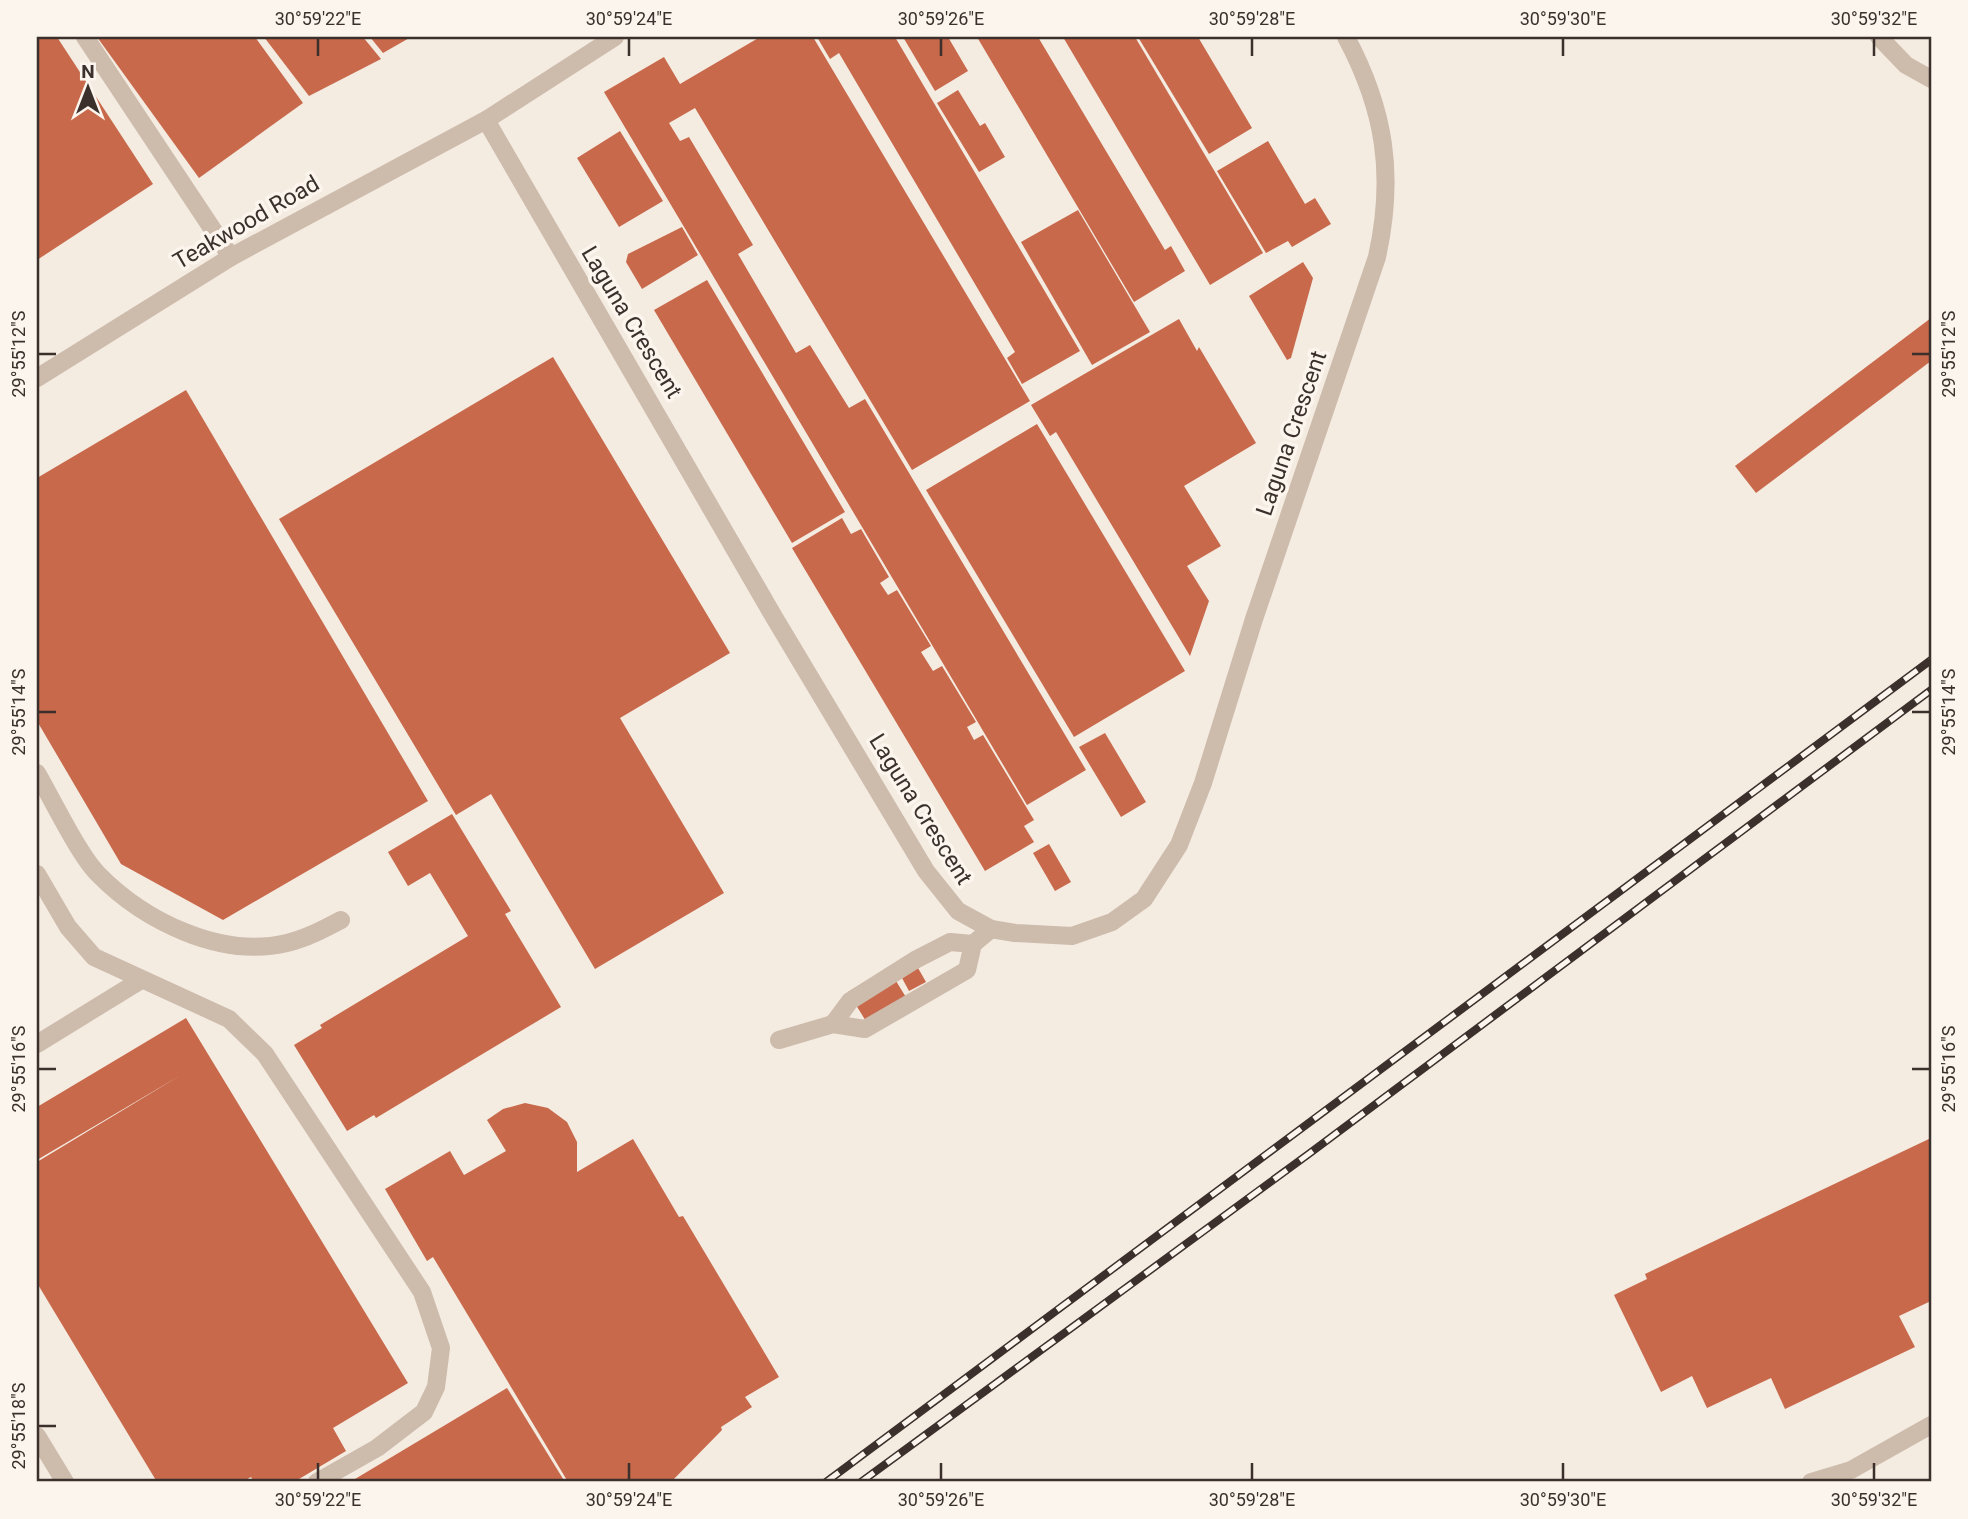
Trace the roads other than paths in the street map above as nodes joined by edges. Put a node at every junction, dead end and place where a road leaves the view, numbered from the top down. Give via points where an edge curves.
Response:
1 (85, 37) edge
2 (615, 37) edge
3 (1346, 37) edge
4 (1879, 37) edge
5 (1931, 79) edge
6 (486, 120) junction
7 (230, 257) junction
8 (37, 378) edge
9 (37, 773) edge
10 (37, 874) edge
11 (341, 920) dead end
12 (991, 929) junction
13 (974, 944) junction
14 (141, 980) junction
15 (833, 1024) junction
16 (779, 1040) dead end
17 (37, 1044) edge
18 (1931, 1425) edge
19 (37, 1436) edge
20 (65, 1482) edge
21 (317, 1482) edge
22 (1811, 1482) edge

1 - 7 street
2 - 6 street
3 - 12 street, Laguna Crescent via 1365,73 1378,113 1385,165 1385,223 1184,833 1144,899 1112,922 1072,936
4 - 5 street via 1906,65
6 - 7 street, Teakwood Road
6 - 12 street, Laguna Crescent via 926,871 958,911
7 - 8 street, Teakwood Road
9 - 11 street via 96,873 152,916 208,940 240,946 285,944
10 - 14 street via 68,928 94,957
12 - 13 street
13 - 15 street via 950,942 915,960 850,1001
13 - 15 street via 967,970 934,992 865,1029
14 - 17 street
14 - 21 street via 229,1019 265,1054 426,1303 441,1348 436,1387 424,1412 377,1448
15 - 16 street
18 - 22 street via 1851,1470
19 - 20 street

